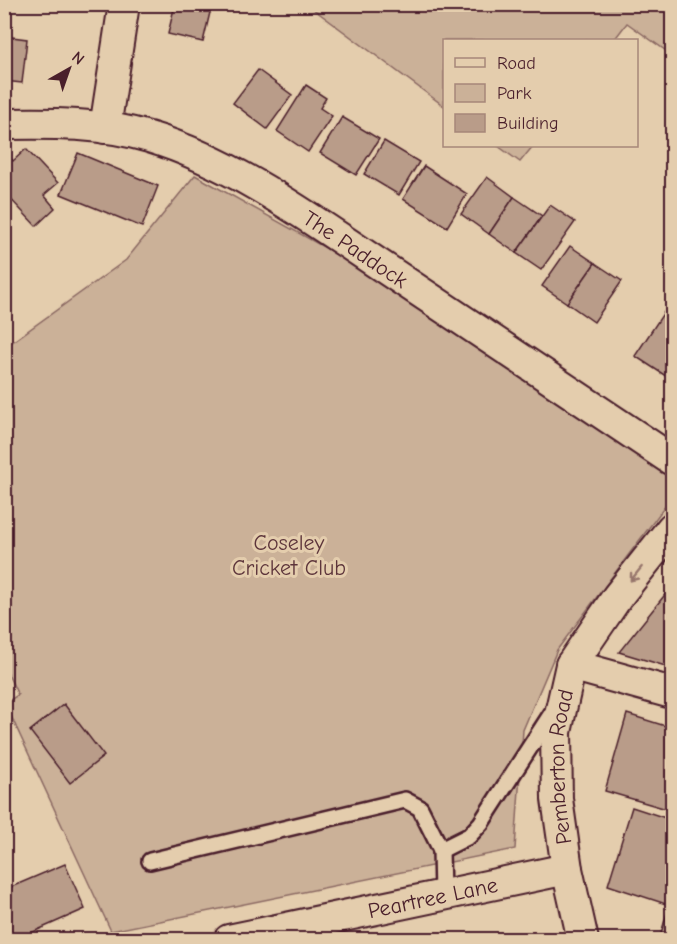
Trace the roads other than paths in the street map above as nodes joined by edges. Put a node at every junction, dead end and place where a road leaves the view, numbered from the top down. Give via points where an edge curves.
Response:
1 (124, 4) edge
2 (4, 124) edge
3 (105, 128) junction
4 (672, 460) edge
5 (672, 528) edge
6 (571, 665) junction
7 (672, 693) edge
8 (564, 696) junction
9 (441, 850) junction
10 (150, 861) dead end
11 (567, 869) junction
12 (442, 894) junction
13 (229, 939) edge
14 (583, 939) edge

1 - 3 street
2 - 3 street, The Paddock
3 - 4 street, The Paddock via 148,137 207,159 285,202
5 -> 6 street via 618,596
6 - 7 street
6 - 8 street, Pemberton Road
8 - 9 lane via 481,823 469,837
8 - 11 street, Pemberton Road via 556,732 557,799
9 - 10 lane via 420,808 405,800
9 - 12 lane
11 - 12 street, Peartree Lane
11 - 14 street, Pemberton Road
12 - 13 street, Peartree Lane

